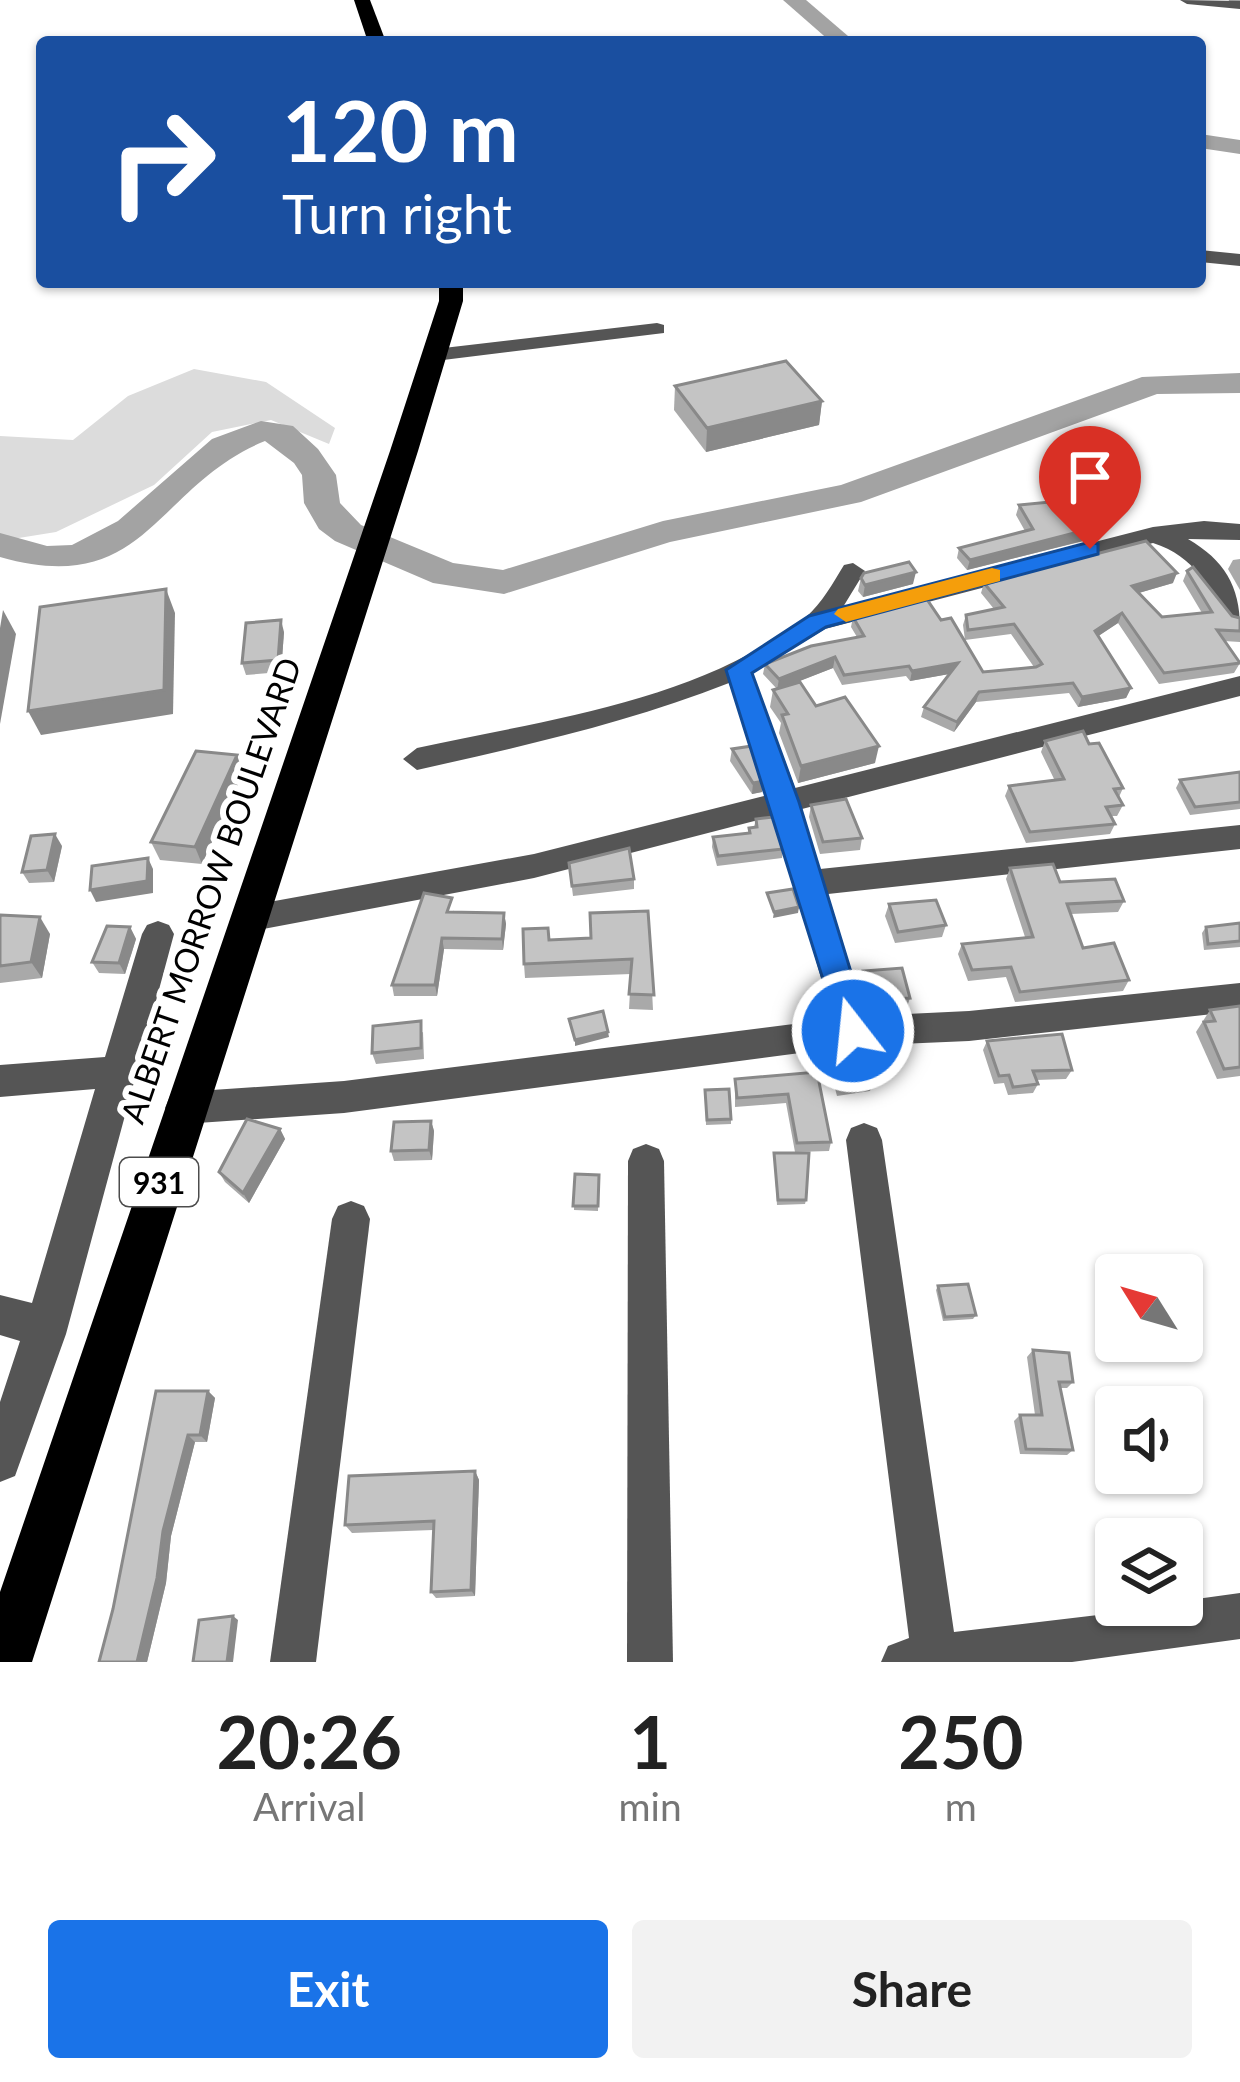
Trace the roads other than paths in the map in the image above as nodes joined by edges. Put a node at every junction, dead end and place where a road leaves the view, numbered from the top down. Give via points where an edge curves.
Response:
1 (362, 0) edge
2 (1187, 0) edge
3 (1240, 5) edge
4 (374, 36) edge
5 (1206, 257) edge
6 (1240, 260) edge
7 (451, 288) edge
8 (657, 329) dead end
9 (435, 355) junction
10 (1240, 532) edge
11 (1160, 536) junction
12 (853, 571) dead end
13 (1233, 590) edge
14 (1240, 618) edge
15 (818, 622) junction
16 (738, 670) junction
17 (1240, 686) edge
18 (417, 759) dead end
19 (785, 802) junction
20 (1240, 837) edge
21 (810, 883) junction
22 (247, 919) junction
23 (158, 934) dead end
24 (1240, 997) edge
25 (853, 1031) junction
26 (115, 1072) junction
27 (0, 1081) edge
28 (183, 1108) junction
29 (864, 1140) dead end
30 (646, 1161) dead end
31 (351, 1219) dead end
32 (0, 1315) edge
33 (46, 1334) junction
34 (0, 1461) edge
35 (1240, 1616) edge
36 (919, 1660) edge
37 (4, 1662) edge
38 (293, 1662) edge
39 (650, 1662) edge

1 - 4 highway
2 - 3 street
5 - 6 street
7 - 9 highway, ALBERT MORROW BOULEVARD / 931
8 - 9 street
9 - 22 highway, ALBERT MORROW BOULEVARD / 931
10 - 11 street
11 - 13 street via 1194,550
11 - 15 street
12 - 15 street
13 - 14 street
15 - 16 street
16 - 18 street
16 - 19 street
17 - 19 street
19 - 21 street
19 - 22 street via 534,866
20 - 21 street
21 - 25 street
22 - 28 highway, ALBERT MORROW BOULEVARD / 931
23 - 26 street
24 - 25 street
25 - 28 street via 344,1097
26 - 27 street
26 - 33 street
28 - 37 highway, ALBERT MORROW BOULEVARD / 931
29 - 36 street
30 - 39 street
31 - 38 street
32 - 33 street via 16,1315
33 - 34 street
35 - 36 street

